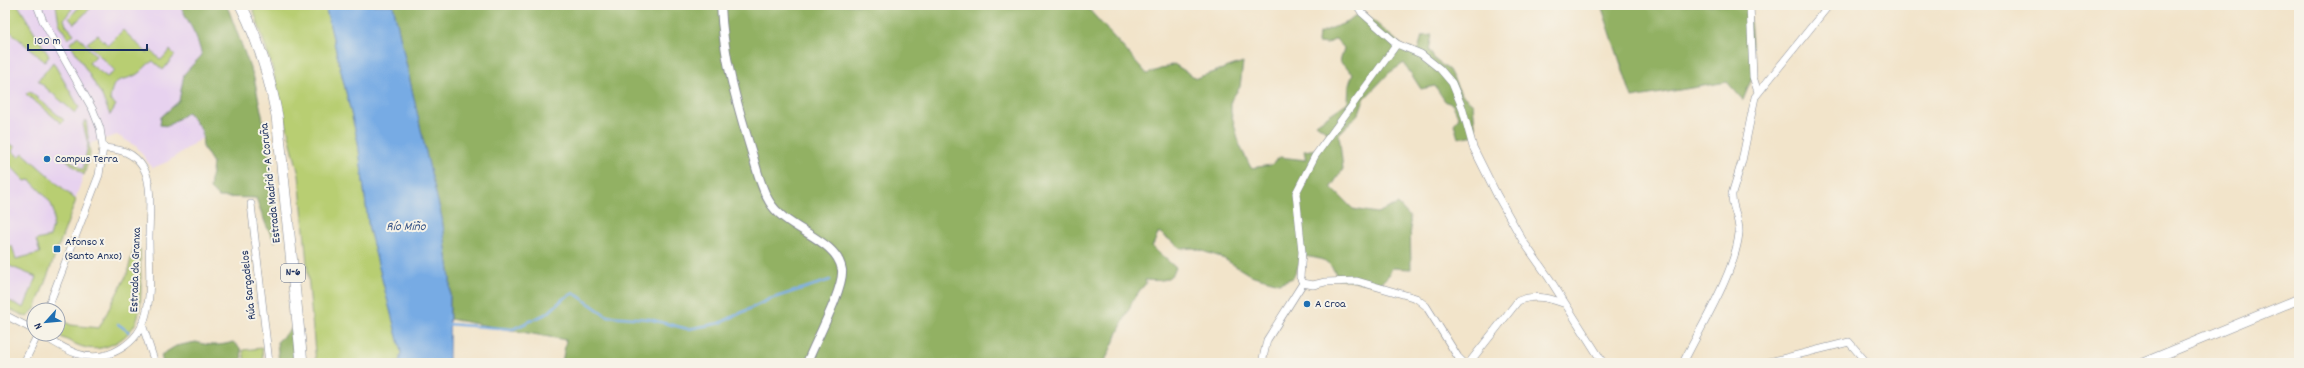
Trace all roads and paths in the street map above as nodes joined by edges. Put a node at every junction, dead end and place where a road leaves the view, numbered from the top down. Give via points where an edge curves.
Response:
1 (36, 5) edge
2 (241, 5) edge
3 (721, 5) edge
4 (1357, 5) edge
5 (1750, 5) edge
6 (1829, 5) edge
7 (1397, 44) junction
8 (1758, 92) junction
9 (103, 148) junction
10 (251, 204) dead end
11 (1303, 283) junction
12 (2299, 299) edge
13 (50, 302) edge
14 (1563, 303) junction
15 (5, 315) edge
16 (142, 324) junction
17 (26, 326) edge
18 (35, 342) edge
19 (54, 342) edge
20 (24, 363) edge
21 (155, 363) edge
22 (269, 363) edge
23 (302, 363) edge
24 (807, 363) edge
25 (1262, 363) edge
26 (1464, 363) edge
27 (1469, 363) edge
28 (1603, 363) edge
29 (1683, 363) edge
30 (1765, 363) edge
31 (1868, 363) edge
32 (2144, 363) edge

1 - 9 street via 93,110 100,128
2 - 23 highway, Estrada Madrid - A Coruña / N-6 via 253,33 276,114
3 - 24 street via 725,55 732,86 769,202 784,219 827,245 837,257 842,270 838,291
4 - 7 street via 1362,13
5 - 8 street via 1753,77
6 - 8 street
7 - 11 street via 1315,156 1296,193 1302,252 1300,277
7 - 14 street via 1421,54 1452,83 1462,107 1473,147 1497,195
8 - 29 street via 1732,194 1739,218 1739,234 1729,271
9 - 13 street via 99,175
9 - 16 street, Estrada da Granxa via 123,149 131,154 138,160 147,176 148,300
10 - 22 street, Rúa Sargadelos
11 - 25 street via 1267,340
11 - 26 street via 1313,286 1325,282 1357,281 1416,298 1426,306
12 - 32 main road
14 - 27 street via 1540,297 1527,297 1518,301
14 - 28 street
15 - 17 street
16 - 19 street, Estrada da Granxa via 134,338 121,350 102,357 79,355
16 - 21 street
18 - 20 street
30 - 31 street via 1849,342

